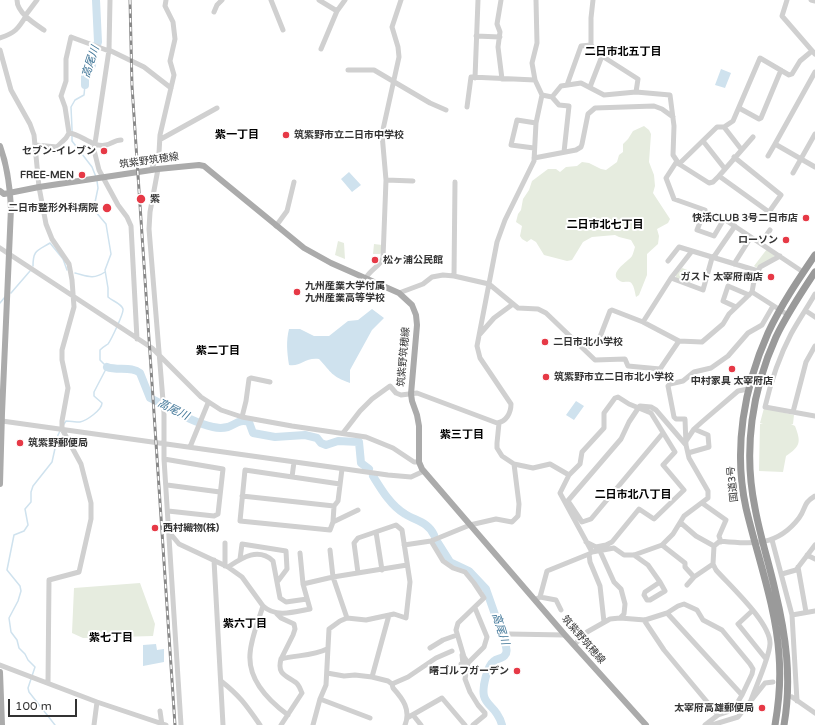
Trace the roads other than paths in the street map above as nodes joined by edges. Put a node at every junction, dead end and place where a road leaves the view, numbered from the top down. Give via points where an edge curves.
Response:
1 (17, 0) edge
2 (37, 0) edge
3 (110, 0) edge
4 (166, 0) edge
5 (222, 0) edge
6 (271, 0) edge
7 (319, 0) edge
8 (345, 0) edge
9 (401, 0) edge
10 (478, 0) edge
11 (501, 0) edge
12 (536, 0) edge
13 (593, 0) edge
14 (787, 0) edge
15 (811, 0) edge
16 (815, 1) edge
17 (337, 11) junction
18 (214, 12) dead end
19 (26, 16) junction
20 (44, 30) dead end
21 (284, 30) dead end
22 (476, 36) junction
23 (500, 37) junction
24 (0, 38) edge
25 (591, 45) junction
26 (321, 49) dead end
27 (0, 50) edge
28 (109, 51) junction
29 (814, 52) edge
30 (602, 56) junction
31 (348, 70) dead end
32 (781, 70) junction
33 (815, 72) edge
34 (6, 74) junction
35 (0, 76) edge
36 (475, 78) junction
37 (502, 79) junction
38 (535, 80) junction
39 (394, 83) junction
40 (567, 85) junction
41 (590, 87) junction
42 (171, 88) junction
43 (636, 92) junction
44 (542, 95) junction
45 (552, 97) junction
46 (467, 106) dead end
47 (217, 108) dead end
48 (739, 108) junction
49 (446, 110) dead end
50 (673, 117) junction
51 (536, 123) junction
52 (724, 127) junction
53 (72, 133) junction
54 (815, 134) edge
55 (753, 137) dead end
56 (160, 139) junction
57 (121, 140) dead end
58 (703, 141) junction
59 (95, 143) junction
60 (775, 144) junction
61 (35, 145) junction
62 (0, 146) edge
63 (534, 148) junction
64 (741, 149) junction
65 (564, 152) junction
66 (768, 156) dead end
67 (734, 157) junction
68 (534, 158) junction
69 (801, 159) junction
70 (678, 162) junction
71 (815, 168) edge
72 (725, 169) junction
73 (154, 170) junction
74 (793, 173) dead end
75 (719, 176) junction
76 (102, 178) junction
77 (386, 180) junction
78 (414, 181) dead end
79 (294, 182) dead end
80 (454, 182) dead end
81 (38, 188) junction
82 (0, 191) edge
83 (11, 193) junction
84 (276, 226) junction
85 (735, 226) junction
86 (770, 230) dead end
87 (751, 237) junction
88 (761, 243) junction
89 (0, 248) edge
90 (692, 252) junction
91 (9, 255) junction
92 (815, 255) edge
93 (780, 256) junction
94 (713, 258) junction
95 (668, 261) dead end
96 (734, 264) junction
97 (758, 271) junction
98 (804, 272) junction
99 (815, 272) edge
100 (454, 276) junction
101 (366, 278) junction
102 (671, 278) junction
103 (489, 284) junction
104 (399, 293) junction
105 (750, 293) junction
106 (815, 294) edge
107 (73, 295) junction
108 (513, 304) junction
109 (773, 306) junction
110 (736, 307) junction
111 (780, 310) junction
112 (806, 311) junction
113 (788, 316) junction
114 (815, 317) edge
115 (643, 322) junction
116 (479, 335) junction
117 (137, 339) junction
118 (574, 339) junction
119 (679, 341) junction
120 (815, 346) edge
121 (159, 354) junction
122 (270, 382) dead end
123 (748, 390) junction
124 (411, 394) junction
125 (208, 403) junction
126 (637, 406) junction
127 (792, 412) junction
128 (815, 416) edge
129 (242, 417) junction
130 (1, 421) edge
131 (499, 423) junction
132 (62, 429) junction
133 (694, 429) junction
134 (343, 433) junction
135 (663, 433) junction
136 (165, 443) junction
137 (686, 444) junction
138 (190, 447) junction
139 (688, 453) junction
140 (164, 460) junction
141 (294, 462) junction
142 (419, 462) junction
143 (514, 464) junction
144 (0, 469) edge
145 (342, 469) junction
146 (424, 472) junction
147 (569, 475) junction
148 (292, 477) junction
149 (0, 484) edge
150 (340, 484) junction
151 (167, 485) junction
152 (220, 492) junction
153 (242, 496) junction
154 (815, 496) edge
155 (567, 502) junction
156 (702, 503) junction
157 (334, 506) junction
158 (358, 510) dead end
159 (168, 511) junction
160 (333, 522) junction
161 (681, 523) junction
162 (470, 525) junction
163 (169, 532) junction
164 (376, 532) junction
165 (772, 540) junction
166 (431, 541) junction
167 (586, 542) junction
168 (721, 542) junction
169 (225, 543) dead end
170 (759, 543) junction
171 (404, 545) junction
172 (662, 545) junction
173 (815, 545) edge
174 (714, 546) junction
175 (330, 550) dead end
176 (600, 551) junction
177 (300, 553) dead end
178 (590, 553) junction
179 (634, 555) junction
180 (807, 555) junction
181 (240, 559) junction
182 (815, 559) edge
183 (214, 560) junction
184 (714, 564) junction
185 (407, 565) junction
186 (226, 567) junction
187 (798, 567) junction
188 (382, 570) junction
189 (358, 573) junction
190 (782, 574) junction
191 (333, 577) junction
192 (694, 577) junction
193 (278, 581) junction
194 (660, 582) dead end
195 (303, 584) junction
196 (687, 586) dead end
197 (307, 599) junction
198 (538, 599) junction
199 (263, 606) junction
200 (475, 608) junction
201 (561, 610) dead end
202 (752, 611) junction
203 (815, 611) edge
204 (806, 612) junction
205 (667, 613) junction
206 (277, 614) junction
207 (389, 615) junction
208 (792, 615) junction
209 (347, 618) junction
210 (620, 618) junction
211 (644, 620) junction
212 (604, 622) junction
213 (509, 634) dead end
214 (457, 635) junction
215 (565, 635) junction
216 (574, 645) junction
217 (430, 648) dead end
218 (327, 649) junction
219 (461, 649) junction
220 (452, 652) dead end
221 (280, 659) junction
222 (766, 659) junction
223 (468, 663) junction
224 (461, 664) dead end
225 (0, 665) edge
226 (0, 672) edge
227 (327, 673) junction
228 (372, 678) junction
229 (221, 681) junction
230 (48, 682) junction
231 (773, 682) dead end
232 (392, 684) junction
233 (742, 695) junction
234 (792, 697) dead end
235 (320, 699) junction
236 (797, 701) junction
237 (97, 702) junction
238 (750, 703) junction
239 (815, 707) edge
240 (808, 709) junction
241 (160, 711) dead end
242 (815, 713) edge
243 (288, 714) junction
244 (413, 715) junction
245 (718, 715) junction
246 (370, 718) dead end
247 (408, 718) junction
248 (163, 724) edge
249 (2, 725) edge
250 (94, 725) edge
251 (181, 725) edge
252 (223, 725) edge
253 (260, 725) edge
254 (281, 725) edge
255 (313, 725) edge
256 (404, 725) edge
257 (421, 725) edge
258 (465, 725) edge
259 (474, 725) edge
260 (646, 725) edge
261 (705, 725) edge
262 (712, 725) edge
263 (775, 725) edge
264 (784, 725) edge

1 - 19 street
2 - 19 street
3 - 28 street
4 - 42 street via 175,39 170,61 174,75
5 - 18 street
6 - 21 street
7 - 17 street
8 - 17 street
9 - 39 street via 392,27 399,54
10 - 22 street
11 - 23 street via 497,24
12 - 38 street via 537,43 532,61
13 - 25 street
14 - 29 street via 782,16
15 - 16 street
17 - 26 street
19 - 20 street
19 - 24 street via 12,34
22 - 23 street
22 - 36 street
23 - 37 street via 498,47
25 - 30 street
25 - 40 street via 581,46
27 - 34 street
28 - 42 street via 144,67
28 - 53 street via 71,37 66,59 66,80 61,96
28 - 59 street
29 - 32 street via 800,61 792,74
30 - 41 street
30 - 43 street via 638,79
31 - 39 street via 374,70
32 - 48 street via 761,118
32 - 48 street via 760,58
33 - 60 street
34 - 35 street
34 - 61 street via 30,124
36 - 37 street
36 - 46 street via 471,77
37 - 38 street
38 - 44 street
39 - 49 street
39 - 77 street via 382,134
40 - 41 street via 581,83
40 - 45 street via 559,87
41 - 43 street via 604,95
42 - 56 street
43 - 50 street via 670,95
44 - 45 street
44 - 51 street
45 - 65 street via 559,105 569,106
47 - 56 street
48 - 52 street via 733,121
50 - 65 street via 654,106 595,108 588,114 581,147
50 - 70 street via 673,155
51 - 63 street
51 - 63 street via 517,120 511,145
52 - 58 street via 717,127
52 - 64 street
53 - 59 street
53 - 61 street via 57,147
54 - 69 street
55 - 64 street
56 - 73 street
57 - 59 street via 105,145
58 - 70 street
58 - 72 street
59 - 76 street via 94,150
60 - 66 street
60 - 69 street
61 - 81 street
62 - 83 main road
63 - 68 street
64 - 67 street
65 - 68 street
67 - 72 street
67 - 75 street via 781,195 769,212
68 - 103 street via 497,242
69 - 71 street
69 - 74 street
70 - 75 street via 709,183
70 - 85 street via 666,178 674,199 705,210 697,230 714,236 724,219
72 - 75 street
73 - 76 main road, 筑紫野筑穂線
73 - 84 main road, 筑紫野筑穂線 via 204,166
73 - 121 street via 149,216
76 - 81 main road, 筑紫野筑穂線
76 - 117 street via 131,226
77 - 78 street
77 - 101 street via 383,258
79 - 84 street via 287,211
80 - 100 street
81 - 83 main road, 筑紫野筑穂線
81 - 107 street via 52,239 69,264
82 - 83 main road via 4,194
83 - 91 main road
84 - 101 main road, 筑紫野筑穂線 via 304,248
85 - 87 street
85 - 94 street
86 - 88 street
87 - 88 street
87 - 96 street
88 - 93 street
89 - 91 street
90 - 94 street
90 - 95 street via 679,247
90 - 102 street
91 - 107 street
91 - 130 main road
92 - 98 highway, 国道3号
93 - 97 street via 762,265
93 - 98 street
94 - 96 street
94 - 102 street via 703,290
96 - 97 street
97 - 105 street
98 - 111 highway, 国道3号
99 - 113 highway, 国道3号
100 - 103 street
100 - 104 street via 432,277 423,284
101 - 104 main road, 筑紫野筑穂線
102 - 115 street
103 - 108 street
103 - 116 street
104 - 124 main road, 筑紫野筑穂線 via 412,305 416,315
105 - 109 street
105 - 110 street
105 - 110 street via 728,286 723,301
106 - 112 street
107 - 117 street
107 - 132 street via 74,307 62,350 68,388
108 - 116 street via 494,318
108 - 118 street via 520,309 542,310
109 - 111 street
109 - 137 street via 762,325 748,333 728,356 710,368 694,372 683,381 668,386 674,417 685,419
110 - 119 street via 723,324 703,341
111 - 113 street
111 - 123 highway, 国道3号 via 768,332
112 - 114 street
112 - 127 street via 780,357 765,407
113 - 170 highway, 国道3号 via 765,365 757,392 752,424 750,475
115 - 118 street via 612,310 599,338 588,346
115 - 119 street
116 - 131 street via 477,346 480,358 511,404 509,415
117 - 121 street
118 - 119 street via 595,360 625,359 628,366 659,370
120 - 127 street via 806,362
121 - 125 street
121 - 136 street
122 - 129 street via 249,379
123 - 133 street via 738,391
123 - 170 highway, 国道3号 via 742,428 741,471 746,506
124 - 131 street via 417,393
124 - 134 street via 401,395 390,386 360,411
124 - 142 main road, 筑紫野筑穂線 via 419,426
125 - 129 street
125 - 138 street
126 - 135 street via 652,413
126 - 137 street via 656,410
126 - 147 street via 615,398 604,413 604,428 582,452 580,464
126 - 155 street via 621,439
127 - 128 street
129 - 134 street
130 - 132 street
130 - 144 main road
131 - 143 street via 497,448 502,456
132 - 136 street
132 - 230 street via 81,464 91,503 91,519 79,572 50,580
133 - 137 street
133 - 139 street via 708,435 709,447
134 - 142 street via 366,437 393,448 414,462
135 - 155 street via 591,519 582,522
135 - 167 street via 675,452 663,465 684,490 654,519 639,509 611,543 597,547
136 - 138 street
136 - 140 street
137 - 139 street
138 - 141 street
139 - 156 street via 708,491 709,496
140 - 151 street
140 - 152 street via 223,469
141 - 145 street
141 - 148 street
142 - 146 main road, 筑紫野筑穂線
143 - 147 street via 533,468 550,464
143 - 162 street via 518,516 512,522 496,519
144 - 149 main road
145 - 146 street via 411,477
145 - 150 street
146 - 162 main road, 筑紫野筑穂線
147 - 155 street via 560,492
148 - 150 street
148 - 153 street via 245,470
150 - 157 street via 338,501
151 - 152 street
151 - 159 street
152 - 159 street via 218,514 214,516
153 - 157 street
153 - 160 street via 240,521 326,530 330,530
154 - 165 street via 806,502 802,512 789,528
155 - 167 street
156 - 161 street via 684,516
156 - 168 street via 726,520 719,536
157 - 160 street
158 - 160 street
159 - 163 street
161 - 172 street
161 - 174 street via 696,536
162 - 166 street
162 - 198 main road, 筑紫野筑穂線
163 - 183 street via 179,544
163 - 251 street
164 - 171 street via 396,525 402,530
164 - 188 street
164 - 189 street via 358,538 354,544
165 - 170 street
165 - 190 street
166 - 171 street
166 - 200 street via 443,561 465,572 484,598
167 - 178 street
168 - 170 street
168 - 174 street
169 - 186 street
170 - 263 highway, 国道3号 via 777,632 780,687
170 - 264 highway, 国道3号 via 777,596 784,631 788,676
171 - 185 street
172 - 179 street
172 - 192 street via 685,563 685,567
173 - 180 street
174 - 184 street
175 - 191 street
176 - 178 street
176 - 179 street via 614,548 624,555
176 - 210 street via 614,582 621,589 625,604 624,614
177 - 195 street
178 - 198 street via 547,571
178 - 212 street via 590,562 600,586
179 - 194 street via 648,566
180 - 182 street
180 - 187 street
181 - 186 street
181 - 193 street via 255,554 270,558
181 - 193 street via 242,544 286,551 287,569
183 - 186 street
183 - 229 street
184 - 192 street
184 - 202 street via 716,570
185 - 188 street
185 - 207 street via 410,582 406,618
186 - 199 street via 242,577
187 - 190 street via 795,571
187 - 204 street
188 - 189 street
189 - 191 street
190 - 208 street
191 - 195 street
191 - 209 street
192 - 196 street
193 - 197 street via 280,598 286,602
195 - 197 street
197 - 206 street via 310,609
198 - 201 street via 556,600
198 - 215 main road, 筑紫野筑穂線
199 - 206 street
199 - 243 street via 252,638 250,662 265,694
200 - 214 street via 458,623
200 - 223 street via 487,637 484,647
202 - 222 street via 768,635 770,646
202 - 222 street via 738,624
203 - 204 street
204 - 208 street
205 - 211 street
205 - 233 street
205 - 233 street via 678,606 687,605 699,612 703,620 722,630 753,669
206 - 221 street via 294,624 295,629
207 - 209 street via 366,620
207 - 228 street
208 - 236 street
209 - 218 street via 329,629
210 - 211 street
210 - 212 street
211 - 245 street via 664,650
212 - 216 street
213 - 215 street
214 - 217 street
214 - 219 street
215 - 216 main road, 筑紫野筑穂線
216 - 260 main road, 筑紫野筑穂線
218 - 221 street via 318,654
218 - 227 street
219 - 223 street
219 - 224 street
220 - 232 street via 436,658 408,677
221 - 243 street via 280,670 284,676 296,682 302,693
222 - 238 street
223 - 259 street via 465,679 485,715
225 - 230 street
226 - 249 main road
227 - 228 street via 344,676 355,674
227 - 235 street via 326,685
228 - 232 street
229 - 252 street
229 - 253 street via 243,700
230 - 237 street
231 - 238 street via 765,683
232 - 247 street via 405,703
233 - 245 street via 733,710
234 - 236 street
235 - 246 street
235 - 255 street
236 - 240 street
237 - 248 street
237 - 250 street
238 - 262 street via 738,717
239 - 240 street
240 - 242 street
241 - 248 street
243 - 254 street
244 - 247 street
244 - 257 street
244 - 258 street via 442,698
245 - 261 street
247 - 256 street

